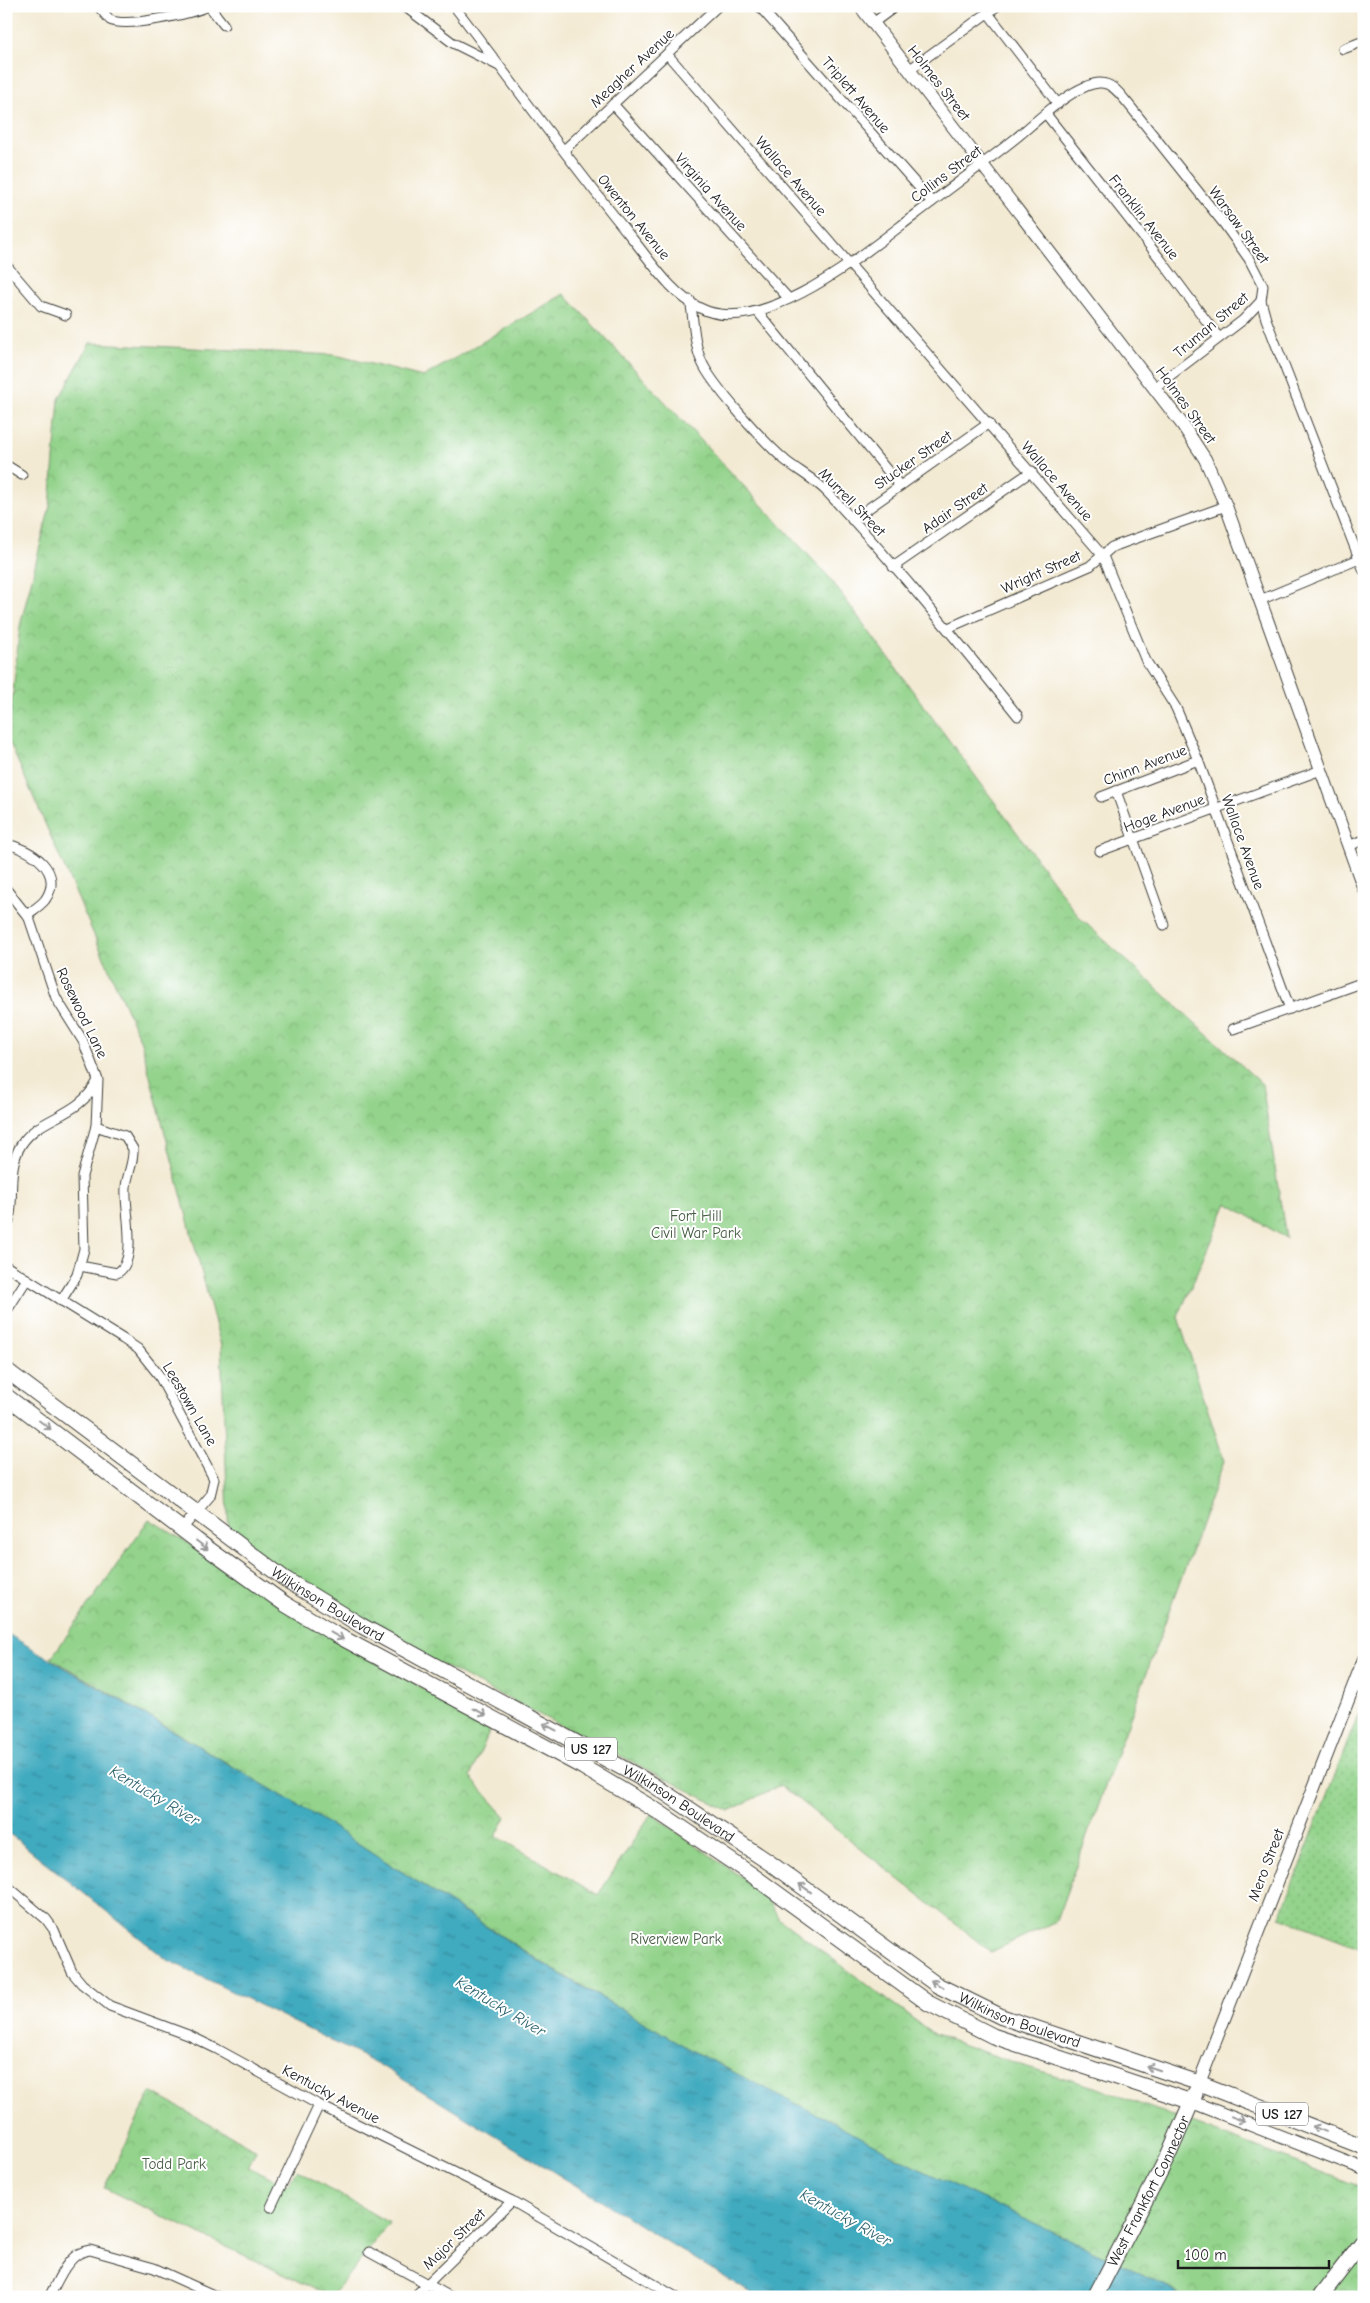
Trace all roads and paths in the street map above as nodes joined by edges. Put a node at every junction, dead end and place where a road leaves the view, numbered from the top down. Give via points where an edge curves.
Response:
1 (98, 6) edge
2 (208, 6) edge
3 (404, 6) edge
4 (454, 6) edge
5 (718, 6) edge
6 (759, 6) edge
7 (860, 6) edge
8 (896, 6) edge
9 (998, 6) edge
10 (988, 13) junction
11 (873, 24) junction
12 (224, 25) dead end
13 (1364, 41) edge
14 (1343, 49) dead end
15 (667, 54) junction
16 (501, 67) junction
17 (909, 70) junction
18 (613, 104) junction
19 (1058, 104) junction
20 (1046, 114) junction
21 (564, 150) junction
22 (982, 165) junction
23 (932, 202) junction
24 (849, 264) junction
25 (6, 265) edge
26 (789, 299) junction
27 (690, 300) junction
28 (1261, 301) junction
29 (757, 311) junction
30 (66, 315) dead end
31 (1219, 338) junction
32 (1154, 388) junction
33 (989, 423) junction
34 (6, 465) edge
35 (1032, 472) junction
36 (22, 475) dead end
37 (900, 486) junction
38 (1226, 506) junction
39 (852, 520) junction
40 (1103, 556) junction
41 (1362, 558) edge
42 (893, 567) junction
43 (1364, 571) edge
44 (1260, 600) junction
45 (948, 628) junction
46 (1018, 716) dead end
47 (1198, 760) junction
48 (1321, 770) junction
49 (1116, 791) junction
50 (1101, 797) dead end
51 (1216, 809) junction
52 (1134, 839) junction
53 (1364, 840) edge
54 (6, 844) edge
55 (1348, 846) junction
56 (1100, 851) dead end
57 (6, 889) edge
58 (1364, 889) edge
59 (26, 915) junction
60 (1164, 925) dead end
61 (1364, 982) edge
62 (1290, 1009) junction
63 (1233, 1029) dead end
64 (98, 1080) junction
65 (84, 1099) junction
66 (96, 1108) junction
67 (96, 1126) junction
68 (6, 1231) edge
69 (6, 1266) edge
70 (80, 1266) junction
71 (27, 1279) junction
72 (61, 1301) junction
73 (6, 1312) edge
74 (6, 1370) edge
75 (6, 1396) edge
76 (196, 1514) junction
77 (182, 1529) junction
78 (1364, 1659) edge
79 (1361, 1687) edge
80 (6, 1885) edge
81 (1199, 2083) junction
82 (1192, 2102) junction
83 (319, 2105) junction
84 (1364, 2147) edge
85 (1364, 2169) edge
86 (512, 2201) junction
87 (271, 2207) dead end
88 (1364, 2240) edge
89 (369, 2252) dead end
90 (428, 2283) junction
91 (1324, 2292) edge
92 (49, 2297) edge
93 (218, 2297) edge
94 (414, 2297) edge
95 (451, 2297) edge
96 (676, 2297) edge
97 (1095, 2297) edge

1 - 2 street via 110,20 126,23 194,12
2 - 12 street
3 - 16 street via 452,43
4 - 16 street, Owenton Avenue
5 - 15 street, Meagher Avenue
6 - 23 street, Triplett Avenue
7 - 11 main road, Holmes Street
8 - 11 street
9 - 10 street
10 - 17 street
10 - 19 street
11 - 17 main road, Holmes Street
13 - 14 street
15 - 18 street, Meagher Avenue
15 - 24 street, Wallace Avenue
16 - 21 street, Owenton Avenue
17 - 22 main road, Holmes Street
18 - 21 street, Meagher Avenue
18 - 26 street, Virginia Avenue
19 - 20 street, Collins Street
19 - 28 street, Warsaw Street via 1081,89 1100,83 1115,89 1249,259 1263,286
20 - 22 street, Collins Street
20 - 31 street, Franklin Avenue
21 - 27 street, Owenton Avenue via 670,284
22 - 23 street, Collins Street
22 - 32 main road, Holmes Street
23 - 24 street, Collins Street
24 - 26 street, Owenton Avenue
24 - 33 street, Wallace Avenue
25 - 30 street via 41,306
26 - 29 street, Owenton Avenue
27 - 29 street, Owenton Avenue via 698,308 720,315
27 - 39 street, Murrell Street via 698,349 706,370 772,448 817,483
28 - 31 street, Truman Street
28 - 41 street, Warsaw Street
29 - 37 street
31 - 32 street, Truman Street
32 - 38 main road, Holmes Street via 1201,452
33 - 35 street, Wallace Avenue
33 - 37 street, Stucker Street
34 - 36 street
35 - 40 street, Wallace Avenue
35 - 42 street, Adair Street
37 - 39 street, Stucker Street
38 - 40 street, Wright Street via 1112,547
38 - 44 main road, Holmes Street
39 - 42 street, Murrell Street
40 - 45 street, Wright Street via 1090,566
40 - 47 street, Wallace Avenue via 1146,661 1176,708
41 - 43 street, Warsaw Street
41 - 44 street
42 - 45 street, Murrell Street
44 - 48 main road, Holmes Street
45 - 46 street, Murrell Street
47 - 49 street, Chinn Avenue
47 - 51 street, Wallace Avenue
48 - 51 street, Hoge Avenue
48 - 55 main road, Holmes Street
49 - 50 street, Chinn Avenue
49 - 52 street
51 - 52 street, Hoge Avenue
51 - 62 street, Wallace Avenue
52 - 56 street, Hoge Avenue
52 - 60 street
53 - 55 street
54 - 59 street via 37,858 50,874 51,886 46,898
55 - 58 main road, Holmes Street
57 - 59 street, Rosewood Lane
59 - 64 street, Rosewood Lane via 56,998 83,1041
61 - 62 street
62 - 63 street
64 - 65 street
64 - 66 street, Rosewood Lane
65 - 66 street
65 - 68 street via 21,1144 13,1163 13,1204
66 - 67 street, Rosewood Lane
67 - 70 street, Rosewood Lane via 82,1176 84,1248
67 - 70 street via 125,1136 133,1149 126,1192 128,1258 124,1268 117,1273
69 - 71 street, Leestown Lane
70 - 72 street, Rosewood Lane
71 - 72 street, Leestown Lane
71 - 73 street
72 - 76 street, Leestown Lane via 138,1349 158,1374 213,1475 214,1487
74 - 76 highway, Wilkinson Boulevard / US 127
75 -> 77 highway, Wilkinson Boulevard / US 127
76 - 77 street, Leestown Lane
81 -> 76 highway, Wilkinson Boulevard / US 127 via 1002,2017 937,1985 676,1799 336,1611
77 -> 82 highway, Wilkinson Boulevard / US 127 via 262,1588 332,1633 583,1767 673,1821 950,2016 993,2036
78 - 79 main road, Mero Street
79 - 81 main road, Mero Street
80 - 83 street, Kentucky Avenue via 46,1918 72,1972 110,2006 188,2035
81 - 82 highway, West Frankfort Connector
84 -> 81 highway, Wilkinson Boulevard / US 127
82 -> 85 main road, Wilkinson Boulevard
82 - 97 highway, West Frankfort Connector via 1168,2156
83 - 86 street, Kentucky Avenue
83 - 87 street
86 - 90 street, Major Street
86 - 96 street, Kentucky Avenue
88 - 91 highway
89 - 90 street
90 - 94 street, Major Street
90 - 95 street
92 - 93 street via 72,2257 81,2250 104,2253 154,2268

